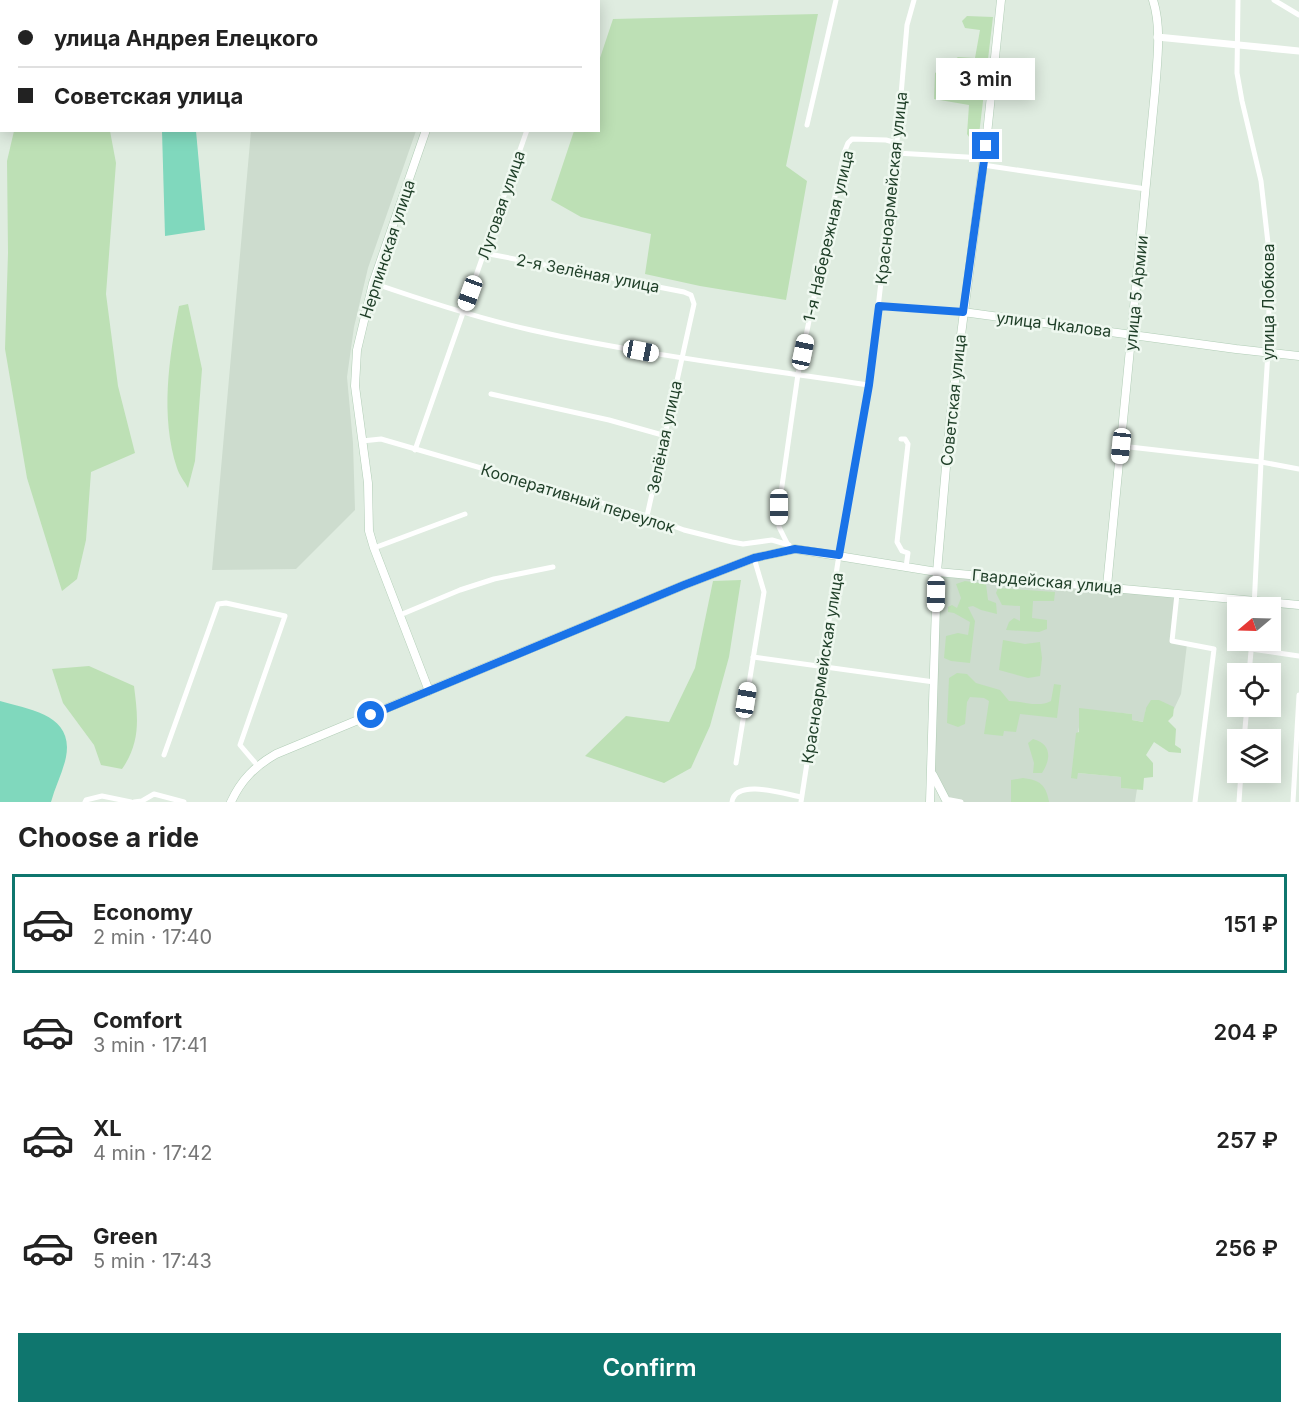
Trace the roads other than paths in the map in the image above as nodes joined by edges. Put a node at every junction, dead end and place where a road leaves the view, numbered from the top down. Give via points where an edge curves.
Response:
1 (836, 0) edge
2 (914, 0) edge
3 (1001, 0) edge
4 (1153, 0) edge
5 (1238, 0) edge
6 (1274, 0) edge
7 (1299, 15) edge
8 (1158, 37) junction
9 (1237, 45) junction
10 (1299, 51) edge
11 (807, 125) dead end
12 (425, 132) edge
13 (526, 132) edge
14 (897, 143) junction
15 (896, 153) junction
16 (983, 162) junction
17 (1146, 189) junction
18 (484, 253) junction
19 (373, 283) junction
20 (691, 295) joint
21 (879, 306) junction
22 (963, 312) junction
23 (462, 313) junction
24 (1132, 334) junction
25 (1268, 352) junction
26 (1299, 356) edge
27 (681, 358) junction
28 (798, 374) junction
29 (869, 385) junction
30 (491, 394) dead end
31 (666, 436) junction
32 (901, 439) dead end
33 (362, 441) junction
34 (1121, 446) junction
35 (415, 450) junction
36 (1261, 462) junction
37 (1299, 470) edge
38 (465, 514) dead end
39 (646, 516) junction
40 (792, 547) junction
41 (374, 548) junction
42 (839, 555) junction
43 (754, 558) junction
44 (553, 567) dead end
45 (906, 567) junction
46 (937, 572) junction
47 (1107, 586) junction
48 (1177, 594) junction
49 (1255, 597) edge
50 (1227, 600) edge
51 (1281, 605) edge
52 (1299, 606) edge
53 (400, 615) junction
54 (1265, 651) edge
55 (1299, 656) edge
56 (753, 657) junction
57 (822, 667) junction
58 (934, 682) junction
59 (429, 691) junction
60 (1299, 695) edge
61 (164, 755) dead end
62 (736, 763) dead end
63 (257, 765) junction
64 (932, 773) junction
65 (1240, 783) edge
66 (801, 800) edge
67 (946, 801) edge
68 (85, 802) edge
69 (132, 802) edge
70 (184, 802) edge
71 (231, 802) edge
72 (732, 802) edge
73 (930, 802) edge
74 (961, 802) edge
75 (1195, 802) edge
76 (1239, 802) edge
77 (1293, 802) edge

1 - 11 street
2 - 14 street, Красноармейская улица via 907,25
3 - 16 main road, Советская улица
4 - 8 main road, улица 5 Армии
5 - 9 street, улица Лобкова
6 - 7 street
8 - 9 street
8 - 17 main road, улица 5 Армии
9 - 10 street
9 - 25 street, улица Лобкова via 1237,73 1268,225
12 - 19 main road, Нерпинская улица
13 - 18 street, Луговая улица
14 - 15 street, Красноармейская улица
14 - 28 street, 1-я Набережная улица via 852,139 848,143
15 - 16 street
15 - 21 street, Красноармейская улица
16 - 17 street
16 - 22 main road, Советская улица
17 - 24 main road, улица 5 Армии
18 - 20 street, 2-я Зелёная улица
18 - 23 street, Луговая улица
19 - 23 street, Зелёная улица
19 - 33 main road, Нерпинская улица via 357,350 355,386
20 - 27 street, Зелёная улица via 694,304
21 - 22 street, улица Чкалова
21 - 29 street, Красноармейская улица
22 - 24 main road, улица Чкалова
22 - 46 main road, Советская улица
23 - 27 street, Зелёная улица
23 - 35 street, Луговая улица
24 - 25 main road, улица Чкалова
24 - 34 main road, улица 5 Армии
25 - 26 main road, улица Чкалова
25 - 36 street, улица Лобкова
27 - 28 street, Зелёная улица
27 - 31 street, Зелёная улица
28 - 29 street, Зелёная улица
28 - 40 street, 1-я Набережная улица via 779,507 779,527
29 - 42 street, Красноармейская улица
30 - 31 street
31 - 39 street, Зелёная улица
32 - 45 street via 908,444 897,542 908,553
33 - 35 street, Кооперативный переулок via 381,439
33 - 41 main road, Нерпинская улица via 369,531
34 - 36 street
34 - 47 main road, улица 5 Армии
35 - 39 street, Кооперативный переулок
36 - 37 street
36 - 49 street, улица Лобкова
38 - 41 street
39 - 40 street, Кооперативный переулок via 732,542 772,540
40 - 42 main road, Гвардейская улица
40 - 43 main road
41 - 53 main road, Нерпинская улица
42 - 45 main road, Гвардейская улица
42 - 57 street, Красноармейская улица
43 - 56 street via 764,592
43 - 59 main road
44 - 53 street via 494,579
45 - 46 main road, Гвардейская улица
46 - 47 main road, Гвардейская улица
46 - 58 main road, Советская улица
47 - 48 main road, Гвардейская улица
48 - 50 main road, Гвардейская улица
48 - 75 street via 1172,641 1214,649
51 - 52 main road, Гвардейская улица
53 - 59 main road, Нерпинская улица
54 - 55 street
56 - 57 street
56 - 62 street
57 - 58 street
57 - 66 street, Красноармейская улица
58 - 64 main road, Советская улица
59 - 63 main road
60 - 77 street
61 - 63 street via 218,604 226,603 285,616 240,745
63 - 71 main road via 237,788
64 - 67 main road
64 - 73 main road, Советская улица
65 - 76 street
66 - 72 street via 753,788 736,792
67 - 74 street
68 - 69 street via 102,796
69 - 70 street via 154,794

